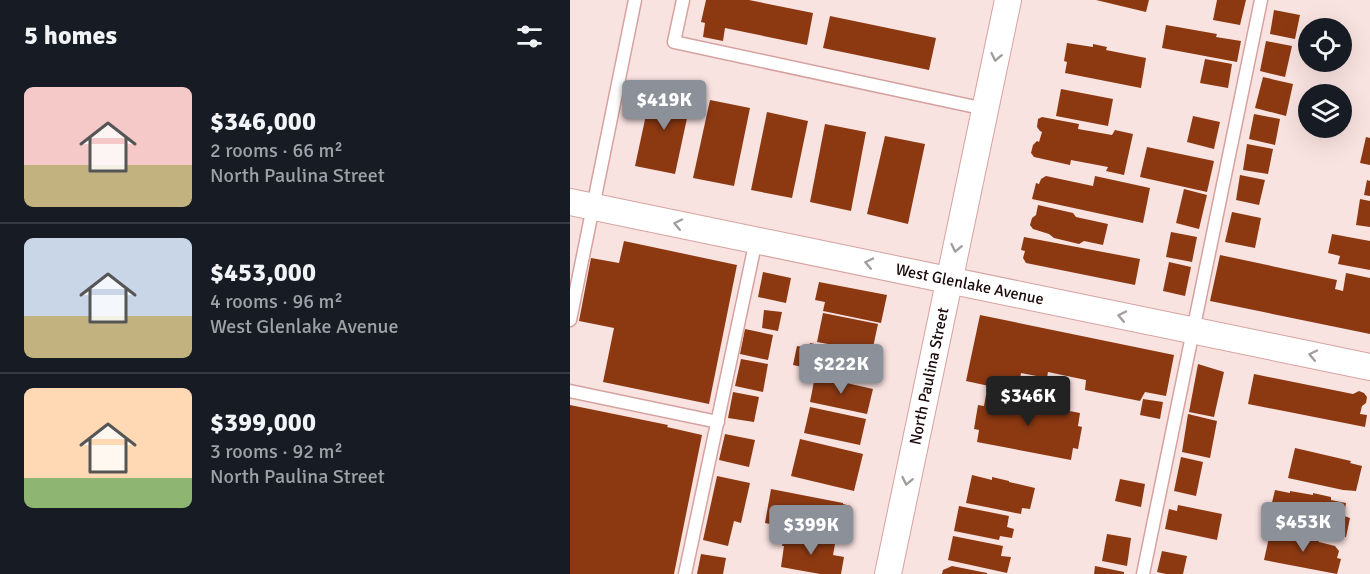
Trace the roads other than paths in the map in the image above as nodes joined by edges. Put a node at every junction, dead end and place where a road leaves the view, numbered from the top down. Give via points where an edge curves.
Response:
1 (636, 0) edge
2 (682, 0) edge
3 (1008, 0) edge
4 (1261, 0) edge
5 (985, 109) junction
6 (582, 204) edge
7 (756, 240) junction
8 (949, 280) junction
9 (570, 320) edge
10 (1193, 331) junction
11 (1370, 367) edge
12 (570, 391) edge
13 (717, 422) junction
14 (686, 574) edge
15 (888, 574) edge
16 (1143, 574) edge

1 - 6 lane
2 - 5 lane via 674,42
3 -> 5 street, North Paulina Street
4 - 10 lane
5 -> 8 street, North Paulina Street
7 -> 6 street, West Glenlake Avenue
6 - 9 lane
8 -> 7 street, West Glenlake Avenue
7 - 13 lane
10 -> 8 street, West Glenlake Avenue
8 -> 15 street, North Paulina Street
11 -> 10 street, West Glenlake Avenue
10 - 16 lane
12 - 13 lane
13 - 14 lane

